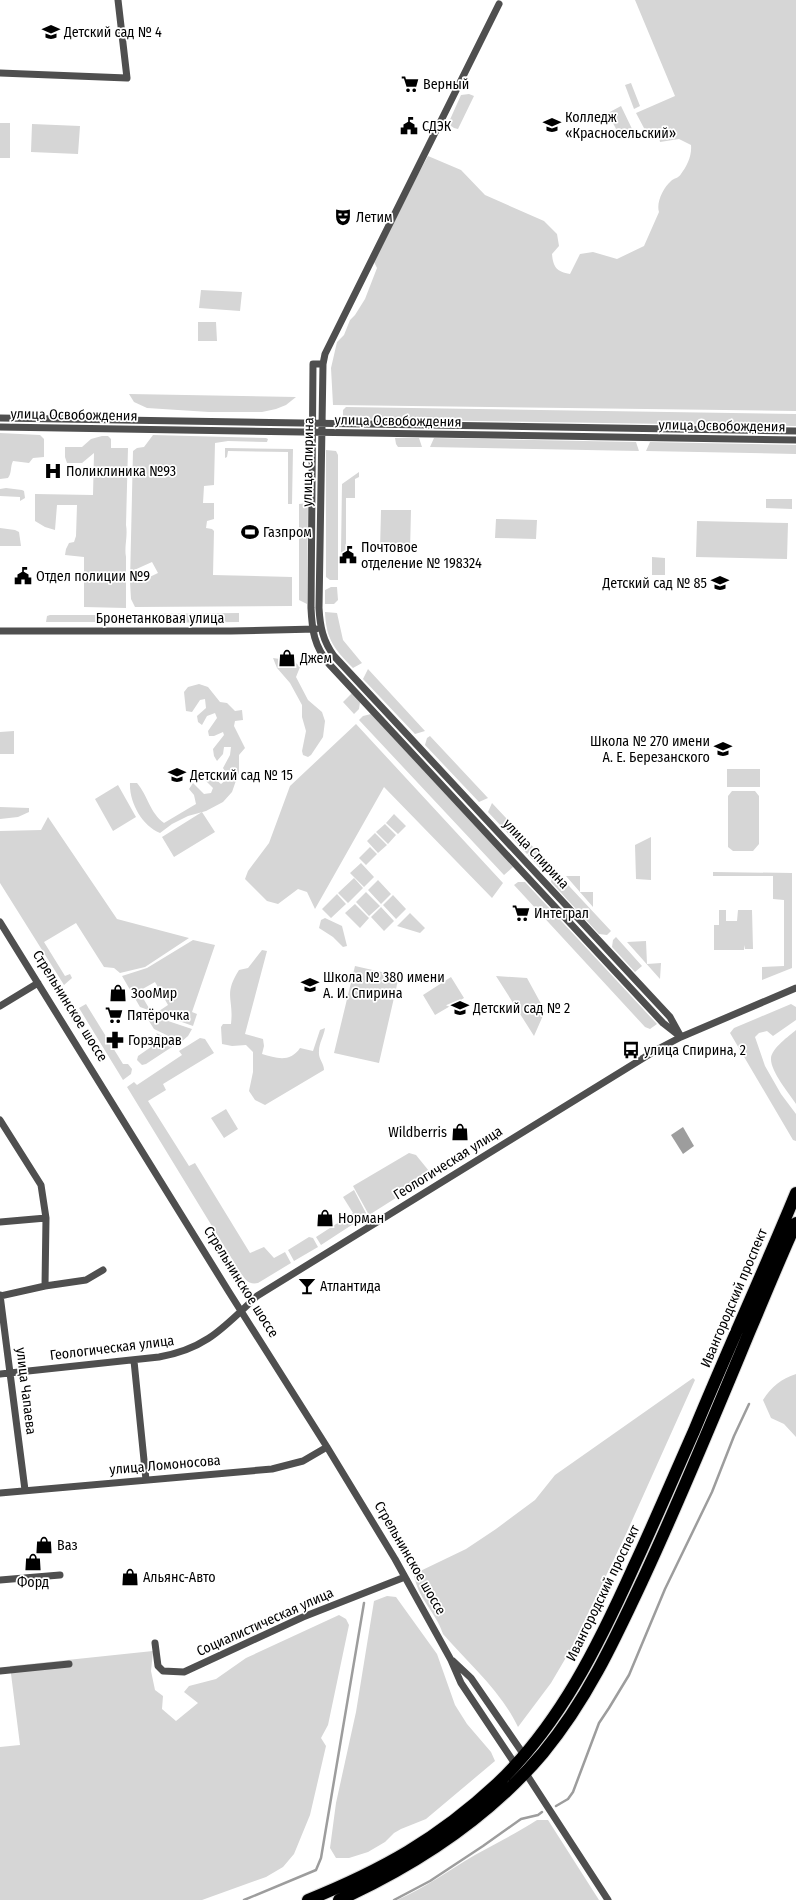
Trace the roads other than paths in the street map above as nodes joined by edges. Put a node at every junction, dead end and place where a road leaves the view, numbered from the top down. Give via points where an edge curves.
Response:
1 (118, 0) edge
2 (499, 4) dead end
3 (0, 73) edge
4 (323, 364) junction
5 (0, 418) edge
6 (313, 424) junction
7 (322, 424) junction
8 (0, 427) edge
9 (796, 431) edge
10 (313, 432) junction
11 (321, 432) junction
12 (796, 440) edge
13 (320, 629) junction
14 (312, 630) junction
15 (0, 631) edge
16 (0, 922) edge
17 (38, 983) junction
18 (796, 988) edge
19 (0, 1006) edge
20 (681, 1037) junction
21 (0, 1120) edge
22 (796, 1193) edge
23 (46, 1218) junction
24 (0, 1222) edge
25 (796, 1223) edge
26 (103, 1270) dead end
27 (45, 1286) junction
28 (0, 1296) edge
29 (241, 1311) junction
30 (134, 1360) junction
31 (11, 1373) junction
32 (0, 1374) edge
33 (327, 1447) junction
34 (146, 1480) junction
35 (25, 1490) junction
36 (0, 1493) edge
37 (60, 1575) dead end
38 (405, 1577) junction
39 (0, 1580) edge
40 (155, 1643) dead end
41 (451, 1660) junction
42 (69, 1664) dead end
43 (0, 1671) edge
44 (524, 1755) junction
45 (515, 1764) junction
46 (525, 1772) junction
47 (308, 1900) edge
48 (339, 1900) edge
49 (608, 1900) edge

1 - 3 street via 127,78
2 - 4 street, улица Спирина via 334,334
4 - 6 street, улица Спирина via 313,364
4 - 7 street, улица Спирина
5 - 6 street, улица Освобождения
6 - 7 street, улица Освобождения
6 - 10 street, улица Спирина
7 - 9 street, улица Освобождения
7 - 11 street, улица Спирина
8 - 10 street, улица Освобождения
10 - 11 street, улица Освобождения
10 - 14 street, улица Спирина
11 - 12 street, улица Освобождения
11 - 13 street, улица Спирина
13 - 14 street, Бронетанковая улица
13 - 20 street, улица Спирина via 334,656 670,1018
14 - 15 street, Бронетанковая улица
14 - 20 street, улица Спирина via 318,649 328,664 658,1018
16 - 17 street, Стрельнинское шоссе
17 - 19 street
17 - 29 street, Стрельнинское шоссе
18 - 20 street, Геологическая улица
20 - 29 street, Геологическая улица via 587,1092 258,1296
21 - 23 street via 41,1185
22 - 44 highway, Ивангородский проспект via 611,1619 591,1658
23 - 24 street
23 - 27 street
25 - 46 highway, Ивангородский проспект via 673,1515 608,1653 561,1729
26 - 27 street via 86,1280
27 - 28 street
28 - 31 street, улица Чапаева
29 - 30 street, Геологическая улица via 208,1340 191,1349
29 - 33 street, Стрельнинское шоссе
30 - 31 street, Геологическая улица
30 - 34 street
31 - 32 street, Геологическая улица
31 - 35 street, улица Чапаева
33 - 34 street, улица Ломоносова via 304,1461 272,1469
33 - 38 street, Стрельнинское шоссе
34 - 35 street, улица Ломоносова
35 - 36 street, улица Ломоносова
37 - 39 street
38 - 40 street, Социалистическая улица via 303,1617 184,1672 163,1671 158,1666
38 - 41 street, Стрельнинское шоссе
41 - 44 street, Стрельнинское шоссе via 471,1678
41 - 45 street, Стрельнинское шоссе via 461,1683
42 - 43 street
44 - 45 highway, Ивангородский проспект
44 - 46 highway, Стрельнинское шоссе
45 - 46 highway, Стрельнинское шоссе
45 - 47 highway, Ивангородский проспект via 463,1814 425,1842 385,1866
46 - 48 highway, Ивангородский проспект via 467,1826 427,1854 385,1879
46 - 49 street, Стрельнинское шоссе

